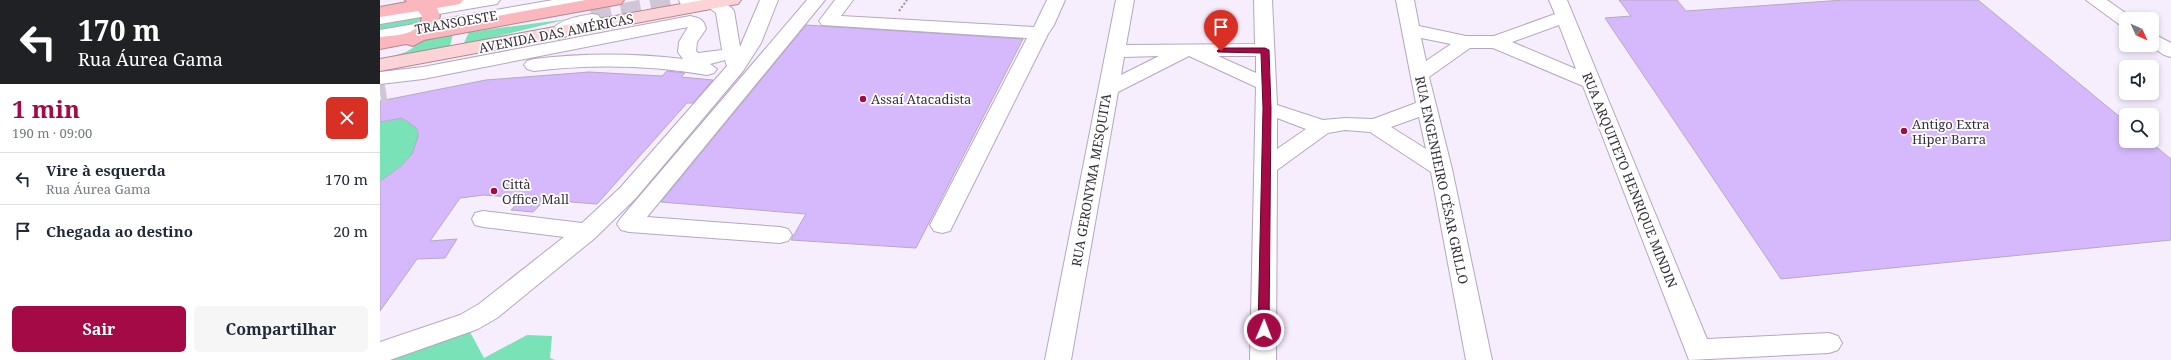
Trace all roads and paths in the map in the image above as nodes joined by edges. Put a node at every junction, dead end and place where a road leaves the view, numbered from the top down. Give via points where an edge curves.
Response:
1 (454, 0) edge
2 (492, 0) edge
3 (615, 0) edge
4 (769, 0) edge
5 (816, 0) edge
6 (844, 0) edge
7 (1125, 0) edge
8 (1263, 0) edge
9 (1405, 0) edge
10 (2095, 0) edge
11 (725, 1) edge
12 (1056, 1) edge
13 (566, 5) edge
14 (1562, 8) edge
15 (532, 9) junction
16 (380, 12) edge
17 (586, 14) edge
18 (423, 16) edge
19 (2119, 16) edge
20 (380, 19) edge
21 (1412, 30) junction
22 (558, 33) junction
23 (1039, 33) junction
24 (380, 36) edge
25 (1466, 42) junction
26 (1496, 42) junction
27 (380, 43) edge
28 (2159, 43) edge
29 (1265, 50) junction
30 (1116, 51) junction
31 (1187, 51) junction
32 (2171, 51) edge
33 (380, 55) edge
34 (380, 65) edge
35 (732, 66) junction
36 (1419, 75) junction
37 (1592, 83) junction
38 (1266, 84) junction
39 (383, 85) edge
40 (1107, 90) junction
41 (1425, 107) junction
42 (1267, 108) junction
43 (1375, 126) junction
44 (1322, 127) junction
45 (1266, 167) junction
46 (1440, 169) junction
47 (483, 219) dead end
48 (942, 225) dead end
49 (587, 232) junction
50 (780, 235) dead end
51 (1829, 343) dead end
52 (380, 353) edge
53 (1700, 355) edge
54 (1058, 360) edge
55 (1263, 360) edge
56 (1479, 360) edge

1 - 18 highway, AVENIDA DAS AMÉRICAS
2 - 18 street, TRANSOESTE
3 - 13 highway, AVENIDA DAS AMÉRICAS
4 - 35 street via 754,38
5 - 50 street via 629,224
6 - 23 street via 828,21
7 - 30 street, RUA GERONYMA MESQUITA
8 - 29 street
9 - 21 street, RUA ENGENHEIRO CÉSAR GRILLO
10 - 19 street
11 - 22 main road, AVENIDA DAS AMÉRICAS
11 - 35 street
12 - 23 street via 1045,26
13 - 15 street, TRANSOESTE
13 - 17 street
13 - 18 highway, AVENIDA DAS AMÉRICAS
14 - 26 street
14 - 37 street, RUA ARQUITETO HENRIQUE MINDIN
15 - 17 street, TRANSOESTE
15 - 18 street, TRANSOESTE
16 - 18 highway, AVENIDA DAS AMÉRICAS
17 - 22 street
18 - 20 street, TRANSOESTE
18 - 24 street, TRANSOESTE
18 - 27 highway, AVENIDA DAS AMÉRICAS
18 - 33 highway via 393,51
21 - 25 street
21 - 36 street, RUA ENGENHEIRO CÉSAR GRILLO
22 - 34 main road, AVENIDA DAS AMÉRICAS
23 - 48 street
25 - 26 street
25 - 36 street
26 - 37 street
28 - 32 street
29 - 31 street
29 - 38 street
30 - 31 street
30 - 40 street, RUA GERONYMA MESQUITA
31 - 38 street
31 - 40 street
35 - 39 street via 706,68 661,62 571,60
35 - 39 street via 708,59 693,58 687,52 688,42 698,29 696,23 690,21 423,73
35 - 49 street via 628,193
36 - 41 street, RUA ENGENHEIRO CÉSAR GRILLO
37 - 53 street, RUA ARQUITETO HENRIQUE MINDIN
38 - 42 street
40 - 54 street, RUA GERONYMA MESQUITA
41 - 43 street
41 - 46 street, RUA ENGENHEIRO CÉSAR GRILLO
42 - 44 street
42 - 45 street
43 - 44 street via 1345,124
43 - 46 street
44 - 45 street
45 - 55 street
46 - 56 street, RUA ENGENHEIRO CÉSAR GRILLO
47 - 49 street
49 - 52 street via 488,311 468,322
51 - 53 street

